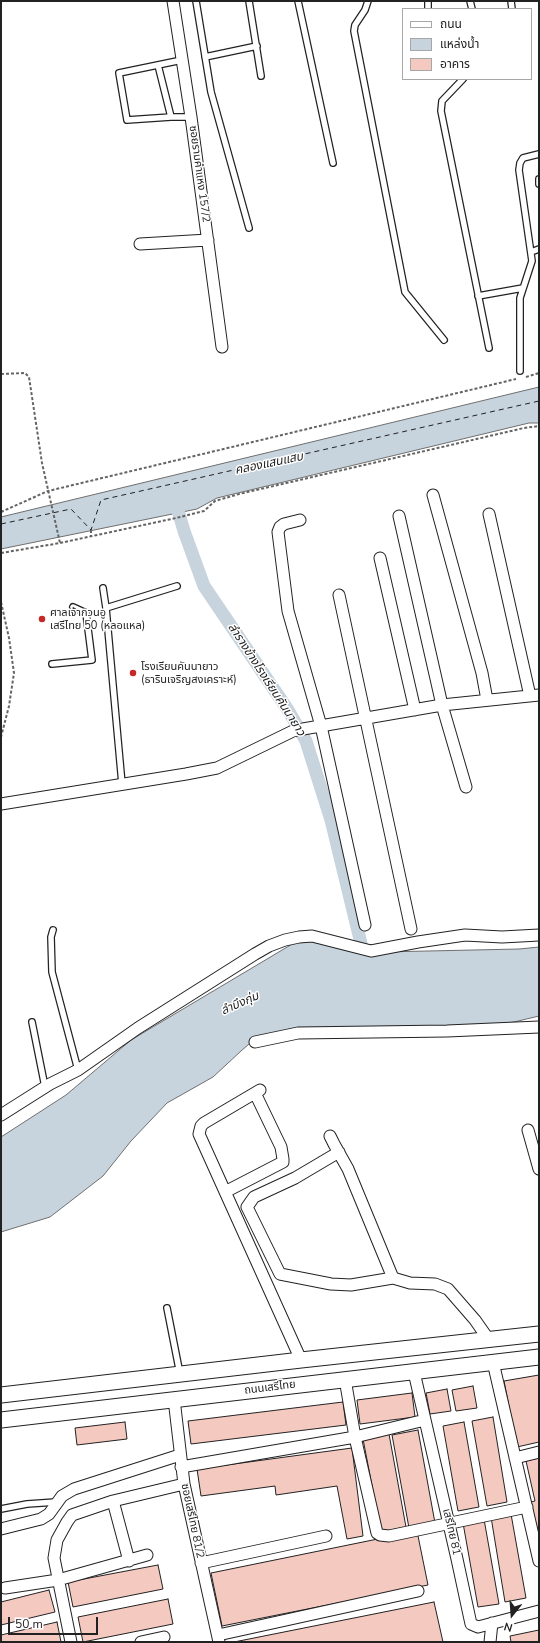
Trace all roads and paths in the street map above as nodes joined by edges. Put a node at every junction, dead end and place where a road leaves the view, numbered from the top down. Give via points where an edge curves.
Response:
1 (173, 1) edge
2 (196, 1) edge
3 (249, 1) edge
4 (298, 1) edge
5 (368, 1) edge
6 (257, 46) junction
7 (205, 57) junction
8 (182, 60) junction
9 (158, 65) junction
10 (261, 76) dead end
11 (462, 80) edge
12 (171, 117) junction
13 (191, 117) junction
14 (539, 154) edge
15 (332, 163) dead end
16 (539, 179) edge
17 (539, 184) edge
18 (249, 228) dead end
19 (208, 240) junction
20 (140, 244) dead end
21 (539, 249) edge
22 (531, 252) junction
23 (523, 288) junction
24 (478, 296) junction
25 (444, 340) dead end
26 (222, 347) dead end
27 (489, 348) dead end
28 (520, 371) dead end
29 (539, 373) edge
30 (1, 374) edge
31 (525, 377) dead end
32 (518, 379) dead end
33 (539, 426) edge
34 (48, 491) junction
35 (433, 495) dead end
36 (1, 512) edge
37 (489, 514) dead end
38 (398, 516) dead end
39 (300, 520) dead end
40 (91, 530) dead end
41 (91, 536) junction
42 (60, 542) junction
43 (1, 552) edge
44 (380, 558) dead end
45 (177, 586) dead end
46 (102, 588) dead end
47 (339, 595) dead end
48 (1, 602) edge
49 (73, 607) dead end
50 (106, 608) junction
51 (103, 660) dead end
52 (111, 660) junction
53 (52, 664) dead end
54 (535, 695) edge
55 (487, 700) junction
56 (442, 705) junction
57 (415, 710) junction
58 (365, 719) junction
59 (321, 726) junction
60 (1, 737) edge
61 (122, 784) junction
62 (466, 787) dead end
63 (1, 804) edge
64 (365, 924) dead end
65 (411, 928) dead end
66 (53, 930) dead end
67 (539, 935) edge
68 (32, 1022) dead end
69 (539, 1027) edge
70 (255, 1042) dead end
71 (78, 1070) junction
72 (45, 1087) junction
73 (1, 1114) edge
74 (528, 1130) dead end
75 (330, 1136) dead end
76 (339, 1152) junction
77 (539, 1170) edge
78 (225, 1192) junction
79 (393, 1278) junction
80 (167, 1308) dead end
81 (539, 1334) edge
82 (489, 1340) junction
83 (539, 1356) edge
84 (301, 1360) junction
85 (493, 1362) junction
86 (414, 1372) junction
87 (180, 1374) junction
88 (345, 1380) junction
89 (1, 1395) edge
90 (174, 1399) junction
91 (1, 1420) edge
92 (425, 1420) junction
93 (355, 1437) junction
94 (539, 1452) edge
95 (180, 1456) junction
96 (515, 1458) junction
97 (181, 1467) junction
98 (184, 1484) junction
99 (113, 1501) junction
100 (58, 1502) junction
101 (527, 1507) junction
102 (1, 1508) edge
103 (450, 1524) junction
104 (1, 1529) edge
105 (326, 1536) dead end
106 (147, 1555) dead end
107 (129, 1560) junction
108 (539, 1561) edge
109 (201, 1563) junction
110 (58, 1580) junction
111 (5, 1588) dead end
112 (418, 1591) dead end
113 (539, 1611) edge
114 (492, 1623) junction
115 (164, 1637) dead end
116 (218, 1639) edge
117 (71, 1642) edge
118 (141, 1642) edge
119 (490, 1642) edge

1 - 8 street, ซอยรามคำแหง 157/2
2 - 7 lane
3 - 6 lane
4 - 15 lane
5 - 25 lane via 354,31 405,292
6 - 7 lane
6 - 10 lane
7 - 18 lane via 211,92
8 - 9 lane
8 - 13 street, ซอยรามคำแหง 157/2
9 - 12 lane
9 - 12 lane via 119,73 127,120
11 - 24 lane via 442,101 441,111
12 - 13 lane
13 - 19 street, ซอยรามคำแหง 157/2
14 - 22 lane via 523,158 519,170
16 - 17 lane
19 - 20 street
19 - 26 street, ซอยรามคำแหง 157/2
21 - 22 lane
22 - 23 lane via 530,267
23 - 24 lane
23 - 28 lane via 520,298
24 - 27 lane
29 - 31 path
30 - 34 path via 25,373 29,377
32 - 34 path
33 - 41 path via 239,494 215,501 204,511
34 - 36 path
34 - 42 path
35 - 55 street via 482,673
37 - 54 street
38 - 56 street
39 - 59 street via 284,524 278,532 288,611
40 - 41 path
41 - 42 path
42 - 43 path
44 - 57 street
45 - 50 lane
46 - 50 lane
47 - 58 street
48 - 60 path via 10,638 14,673
49 - 53 lane via 86,613 93,660
50 - 52 lane
51 - 52 lane
52 - 61 lane
54 - 55 street
55 - 56 street
56 - 57 street
56 - 62 street
57 - 58 street
58 - 59 street
58 - 65 street
59 - 61 street via 298,730 217,768
59 - 64 street
61 - 63 street
66 - 71 lane via 52,972
67 - 71 street via 465,935 371,951 310,936 296,937 270,946 138,1028
68 - 72 lane
69 - 70 street via 448,1032 298,1033
71 - 72 street
72 - 73 street
74 - 77 street
75 - 76 street
76 - 79 street
76 - 79 street via 295,1178 254,1197 247,1207 280,1274 331,1284 351,1285
78 - 78 street via 200,1137 200,1129 204,1123 257,1092 281,1147 283,1162
78 - 84 street
79 - 82 street via 410,1283 435,1284 448,1289 476,1320
80 - 87 lane
81 - 82 main road
82 - 84 main road
83 - 85 main road, ถนนเสรีไทย
84 - 87 main road
85 - 86 main road, ถนนเสรีไทย
85 - 96 street
86 - 88 main road, ถนนเสรีไทย
86 - 92 street, เสรีไทย 81
87 - 89 main road
88 - 90 main road, ถนนเสรีไทย
88 - 93 street
90 - 91 main road, ถนนเสรีไทย
90 - 95 street, ซอยเสรีไทย 81/2
92 - 93 street
92 - 103 street, เสรีไทย 81
93 - 97 street
93 - 103 street via 377,1533 389,1536
94 - 96 street
95 - 97 street, ซอยเสรีไทย 81/2
95 - 100 street via 74,1489 62,1496
96 - 101 street
97 - 98 street, ซอยเสรีไทย 81/2
98 - 99 street
98 - 109 street, ซอยเสรีไทย 81/2
99 - 107 street
99 - 110 street via 72,1515 57,1540 54,1558
100 - 102 lane
100 - 104 street via 49,1514 41,1519
101 - 103 street
101 - 108 street
103 - 114 street, เสรีไทย 81 via 471,1624 478,1627
105 - 109 street
106 - 107 street
107 - 110 street
109 - 116 street, ซอยเสรีไทย 81/2
110 - 111 street
110 - 117 street
112 - 116 street
113 - 114 street, เสรีไทย 81
114 - 119 street
115 - 118 street

